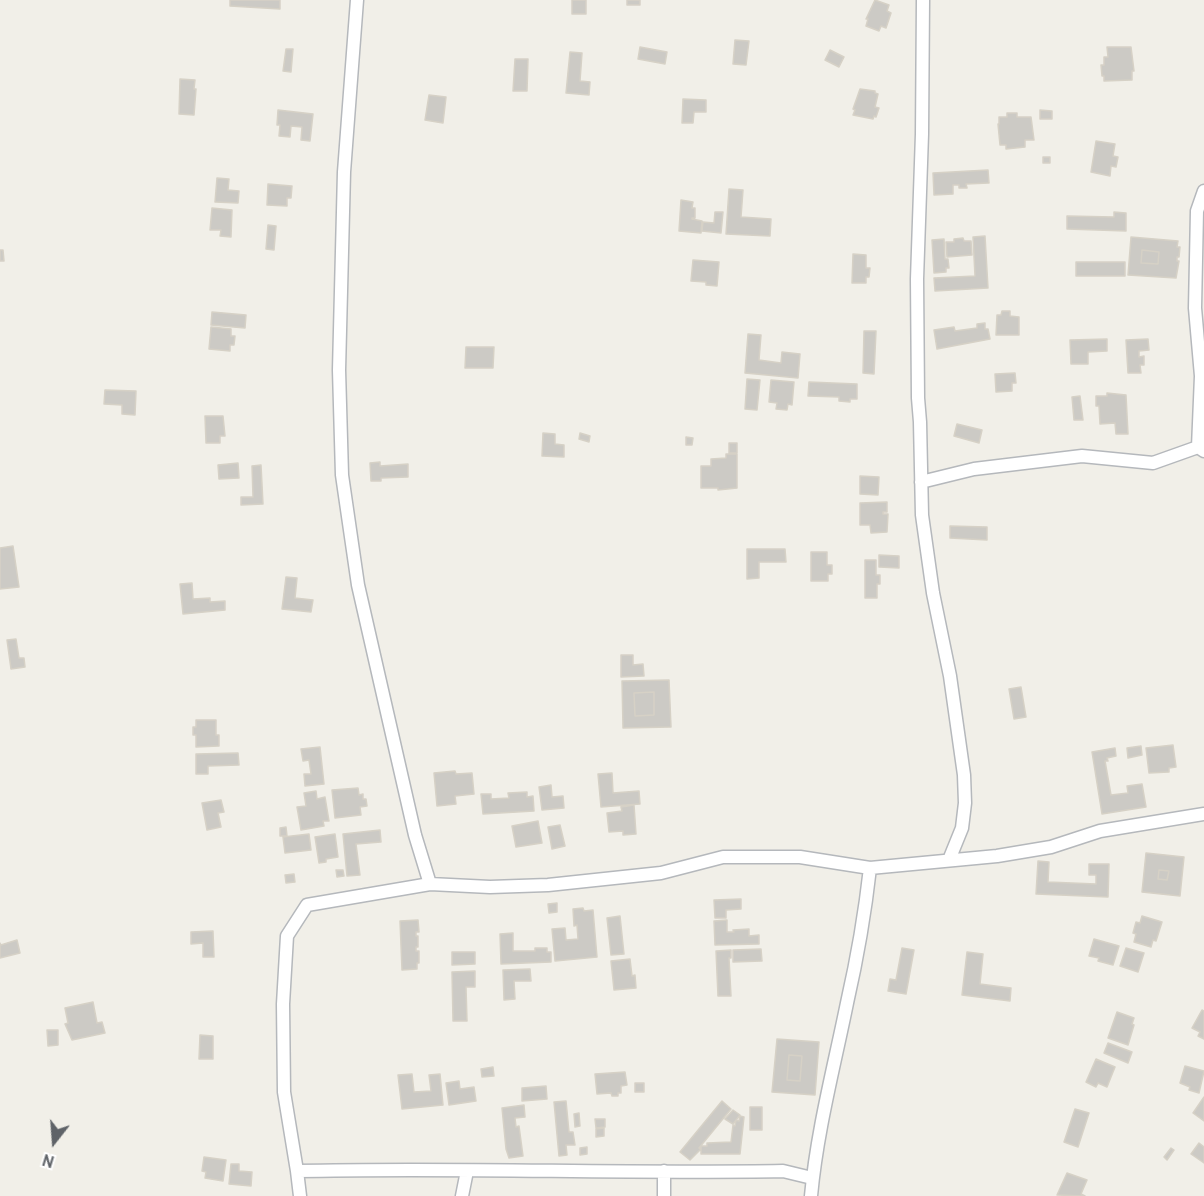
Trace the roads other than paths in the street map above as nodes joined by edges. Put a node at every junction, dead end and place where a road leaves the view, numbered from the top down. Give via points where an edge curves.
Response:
1 (357, 0) edge
2 (923, 0) edge
3 (1204, 191) edge
4 (1201, 449) edge
5 (921, 482) junction
6 (1204, 814) edge
7 (949, 860) junction
8 (870, 868) junction
9 (430, 884) junction
10 (297, 1171) junction
11 (467, 1171) junction
12 (664, 1171) junction
13 (812, 1178) junction
14 (300, 1196) edge
15 (462, 1196) edge
16 (664, 1196) edge
17 (811, 1196) edge

1 - 9 street via 344,172 339,370 342,475 358,585
2 - 5 street via 917,279
3 - 4 street via 1197,211 1195,308 1201,376
4 - 5 street via 1153,463 1082,456 974,469
5 - 7 street via 933,593 964,775 962,828
6 - 7 street via 1100,831 1051,847
7 - 8 street
8 - 9 street via 800,857 723,857 661,873 559,884
8 - 13 street via 848,1002
9 - 10 street via 307,905 287,936 284,1092
10 - 11 street
10 - 14 street
11 - 12 street
11 - 15 street
12 - 13 street via 783,1171
12 - 16 street
13 - 17 street

